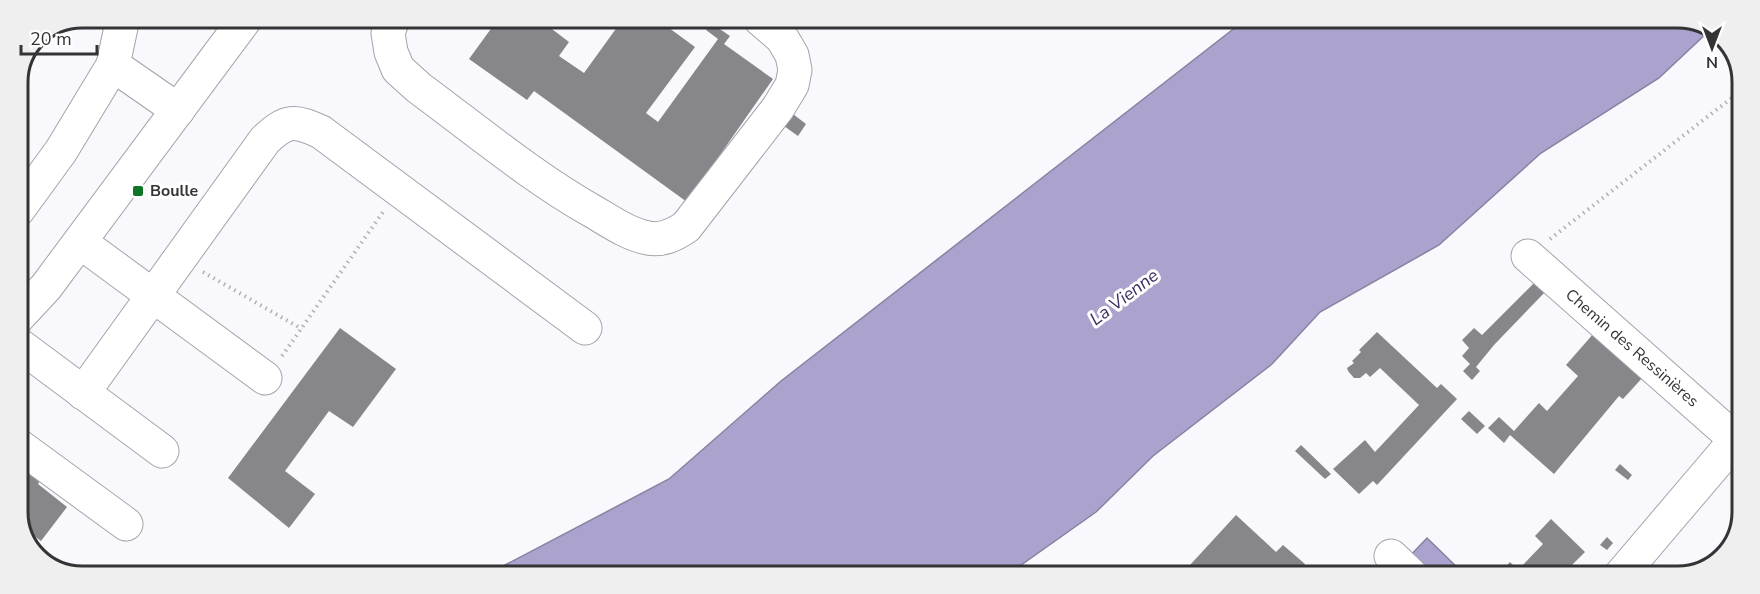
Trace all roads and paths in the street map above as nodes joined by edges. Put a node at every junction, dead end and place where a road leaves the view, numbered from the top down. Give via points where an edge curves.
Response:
1 (121, 28) edge
2 (239, 28) edge
3 (390, 28) edge
4 (770, 28) edge
5 (113, 65) junction
6 (1731, 98) edge
7 (178, 110) junction
8 (399, 189) junction
9 (28, 196) edge
10 (80, 242) junction
11 (1528, 256) joint
12 (179, 258) junction
13 (153, 295) junction
14 (29, 306) edge
15 (585, 328) dead end
16 (302, 329) junction
17 (29, 352) edge
18 (265, 378) joint
19 (83, 393) junction
20 (1732, 433) edge
21 (1732, 445) edge
22 (162, 452) dead end
23 (29, 453) edge
24 (126, 524) dead end
25 (1629, 566) edge

1 - 5 street
2 - 7 street
3 - 4 street via 391,52 398,69 419,88 564,195 648,238 675,235 686,227 792,85 792,55
5 - 7 street
5 - 9 street via 61,151
6 - 11 path
7 - 10 street
8 - 12 street via 321,132 306,125 279,126
8 - 15 street
8 - 16 path
10 - 13 street
10 - 14 street
11 - 20 street, Chemin des Ressinières
12 - 13 street
12 - 16 path
13 - 18 street
13 - 19 street
16 - 18 path
17 - 19 street
19 - 22 street
21 - 25 street
23 - 24 street

